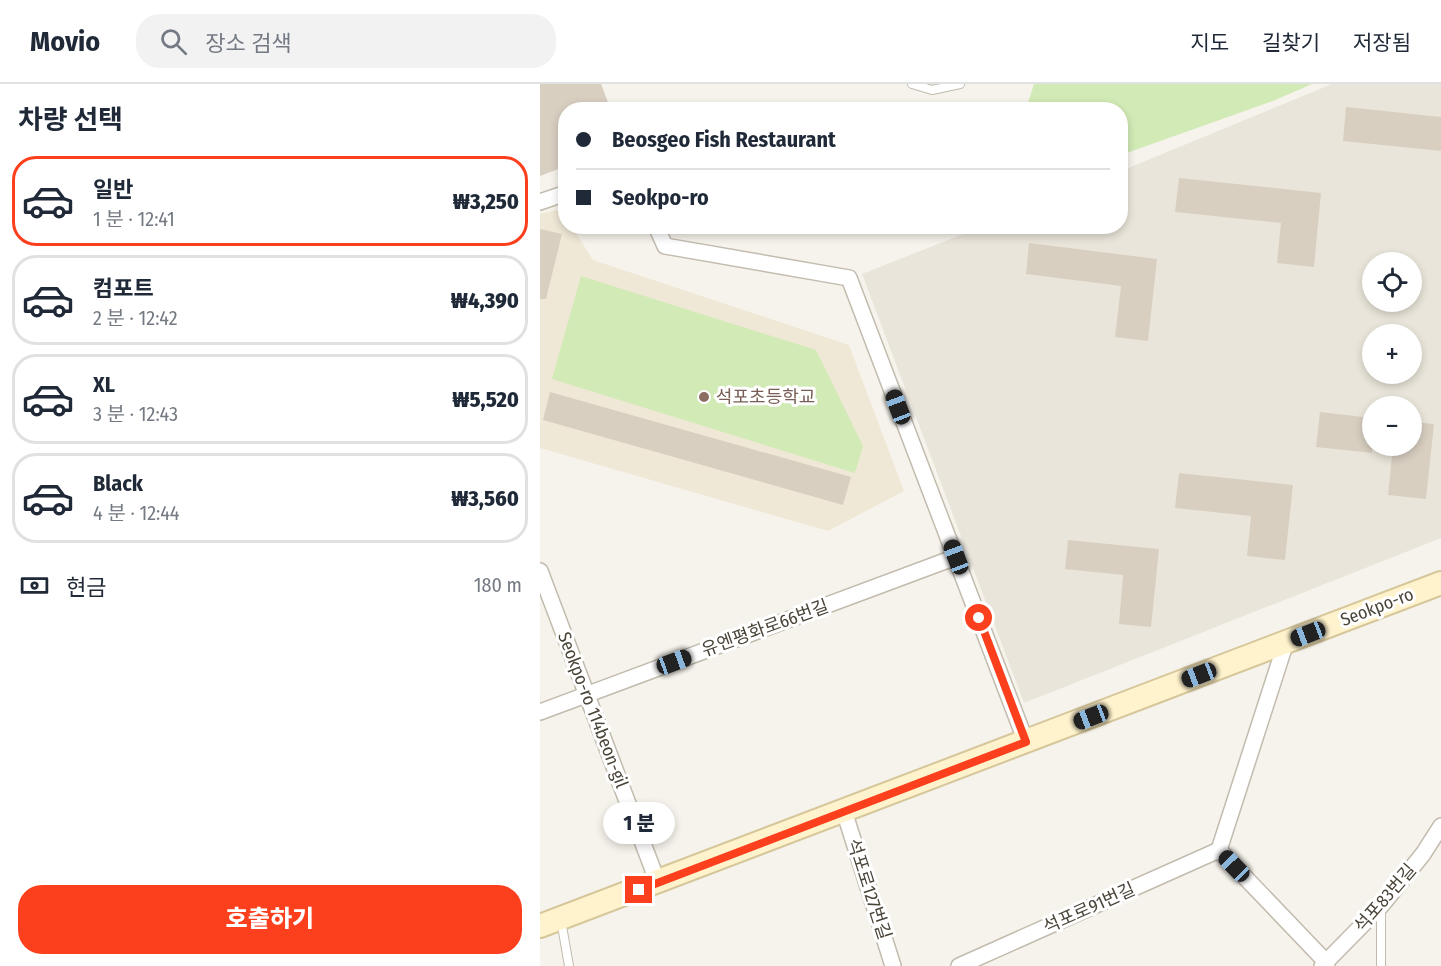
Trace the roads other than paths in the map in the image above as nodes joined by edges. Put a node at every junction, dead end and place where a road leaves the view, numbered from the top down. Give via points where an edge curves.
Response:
1 (912, 84) edge
2 (960, 84) edge
3 (558, 196) edge
4 (540, 202) edge
5 (660, 234) edge
6 (956, 557) junction
7 (540, 572) edge
8 (1441, 583) edge
9 (1286, 642) junction
10 (587, 694) junction
11 (540, 712) edge
12 (1026, 742) junction
13 (844, 811) junction
14 (1441, 826) edge
15 (1218, 850) junction
16 (658, 883) junction
17 (1381, 906) junction
18 (550, 922) edge
19 (1324, 964) edge
20 (569, 966) edge
21 (894, 966) edge
22 (959, 966) edge
23 (1381, 966) edge

1 - 2 lane via 932,90
3 - 4 street
5 - 6 street via 665,246 849,278
6 - 10 street, 유엔평화로66번길
6 - 12 street
7 - 10 street, Seokpo-ro 114beon-gil
8 - 9 main road, Seokpo-ro
9 - 12 main road, Seokpo-ro
9 - 15 street
10 - 11 street, 유엔평화로66번길
10 - 16 street, Seokpo-ro 114beon-gil
12 - 13 main road, Seokpo-ro
13 - 16 main road, Seokpo-ro
13 - 21 street, 석포로127번길
14 - 17 street, 석포83번길
15 - 19 street
15 - 22 street, 석포로91번길
16 - 18 main road, Seokpo-ro
17 - 19 street, 석포83번길
17 - 23 lane
18 - 20 lane

